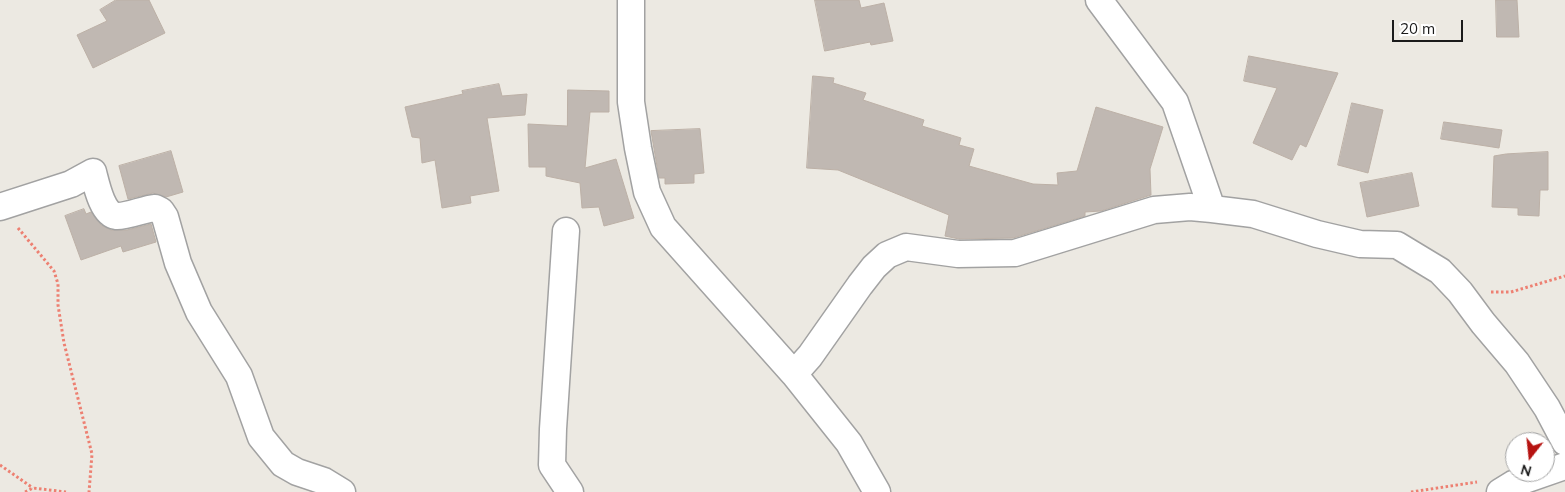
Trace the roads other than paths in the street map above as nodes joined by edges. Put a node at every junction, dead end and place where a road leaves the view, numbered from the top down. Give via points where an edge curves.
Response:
1 (630, 0) edge
2 (1099, 0) edge
3 (6, 205) edge
4 (1212, 209) junction
5 (566, 231) dead end
6 (794, 374) junction
7 (1565, 442) edge
8 (1565, 466) edge
9 (1506, 488) edge
10 (342, 492) edge
11 (570, 492) edge
12 (877, 492) edge

1 - 6 street via 631,102 647,192 663,227
2 - 4 street via 1175,102
3 - 10 street via 71,184 92,172 108,213 116,216 155,208 161,211 199,312 239,376 261,437 283,464
4 - 6 street via 1154,210 1015,253 958,254 906,247 887,255 874,268
4 - 7 street via 1253,214 1360,244 1397,245 1440,271 1517,363
5 - 11 street via 552,465
6 - 12 street via 849,443
8 - 9 street

